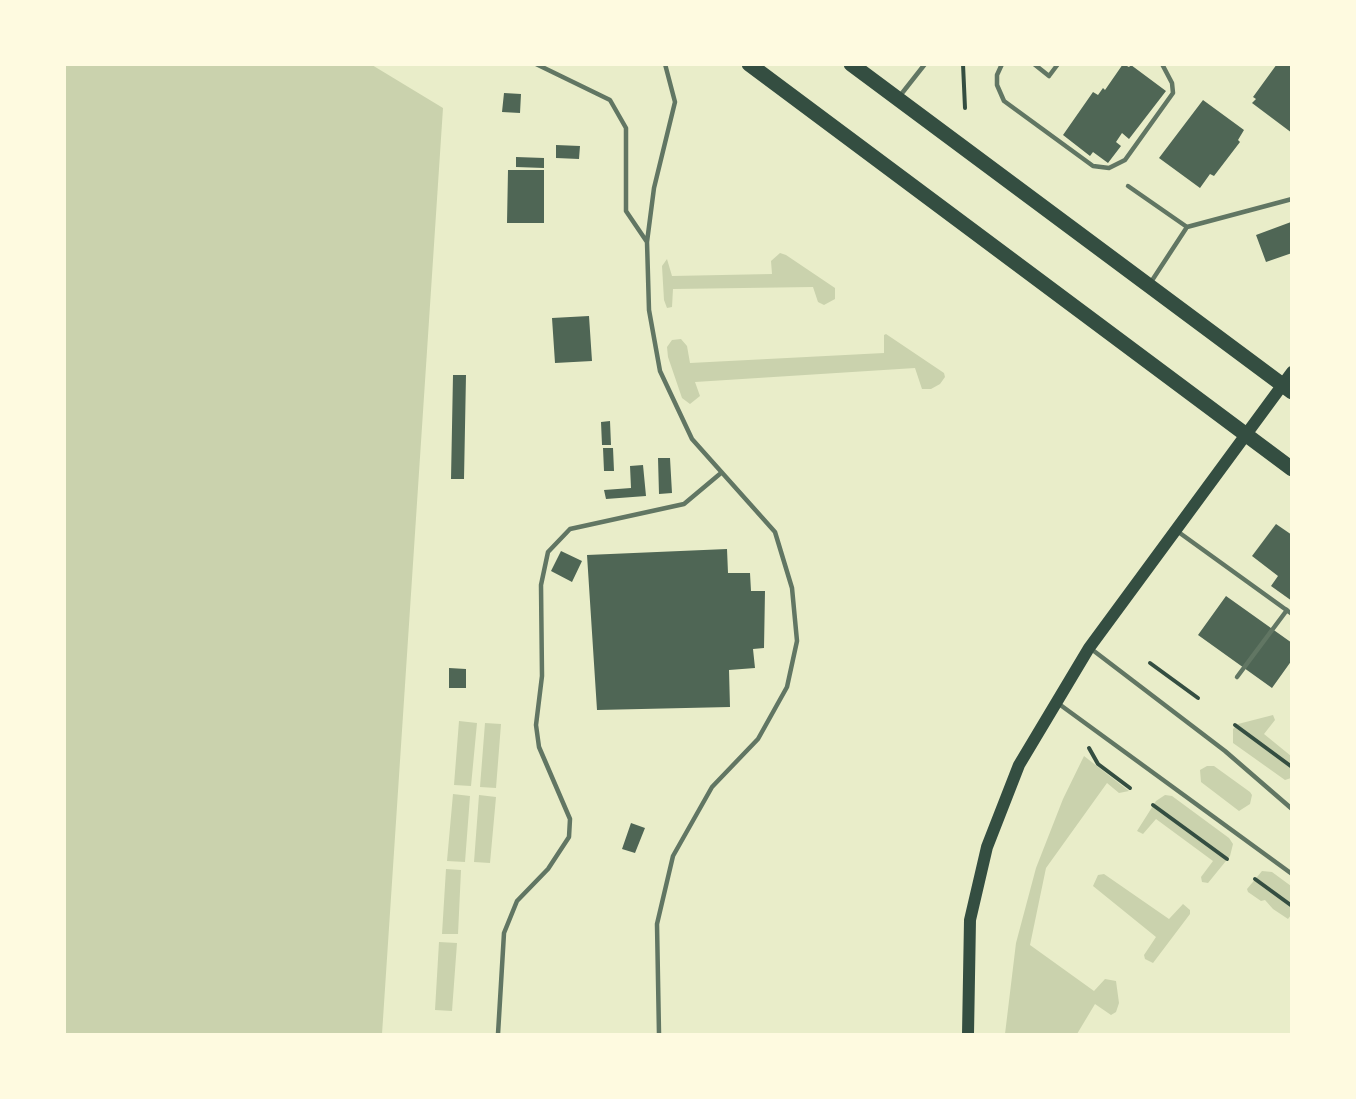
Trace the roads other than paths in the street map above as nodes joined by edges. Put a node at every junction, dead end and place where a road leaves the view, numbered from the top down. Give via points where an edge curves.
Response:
1 (536, 64) edge
2 (665, 64) edge
3 (749, 64) edge
4 (851, 64) edge
5 (924, 64) edge
6 (1002, 64) edge
7 (1034, 64) edge
8 (1058, 64) edge
9 (1162, 64) edge
10 (898, 99) junction
11 (1128, 186) dead end
12 (1292, 199) edge
13 (1187, 226) junction
14 (647, 242) junction
15 (1149, 286) junction
16 (1292, 372) edge
17 (1287, 389) edge
18 (1245, 434) junction
19 (1292, 469) edge
20 (721, 473) junction
21 (1175, 529) junction
22 (1289, 612) edge
23 (1089, 648) junction
24 (1237, 677) dead end
25 (1056, 702) junction
26 (1292, 809) edge
27 (1292, 874) edge
28 (498, 1035) edge
29 (659, 1035) edge
30 (968, 1035) edge

1 - 14 lane via 610,99 626,128 626,211
2 - 14 lane via 675,102 654,188
3 - 18 main road
4 - 10 main road
5 - 10 lane
6 - 9 lane via 997,85 1004,101 1093,166 1109,168 1125,160 1173,93
7 - 8 lane via 1050,76
10 - 15 main road
11 - 13 lane
12 - 13 lane
13 - 15 lane
14 - 20 lane via 649,310 660,371 692,439
15 - 17 main road
16 - 17 main road
17 - 18 main road
18 - 19 main road
18 - 21 main road
20 - 28 lane via 684,504 570,529 548,552 541,585 542,676 536,724 539,747 570,819 569,837 548,869 517,901 504,933
20 - 29 lane via 775,532 792,588 797,641 787,687 758,739 711,788 673,856 657,924
21 - 22 lane
21 - 23 main road
22 - 24 lane
23 - 25 main road
23 - 26 lane via 1225,751
25 - 27 lane
25 - 30 main road via 1018,765 987,847 970,920

